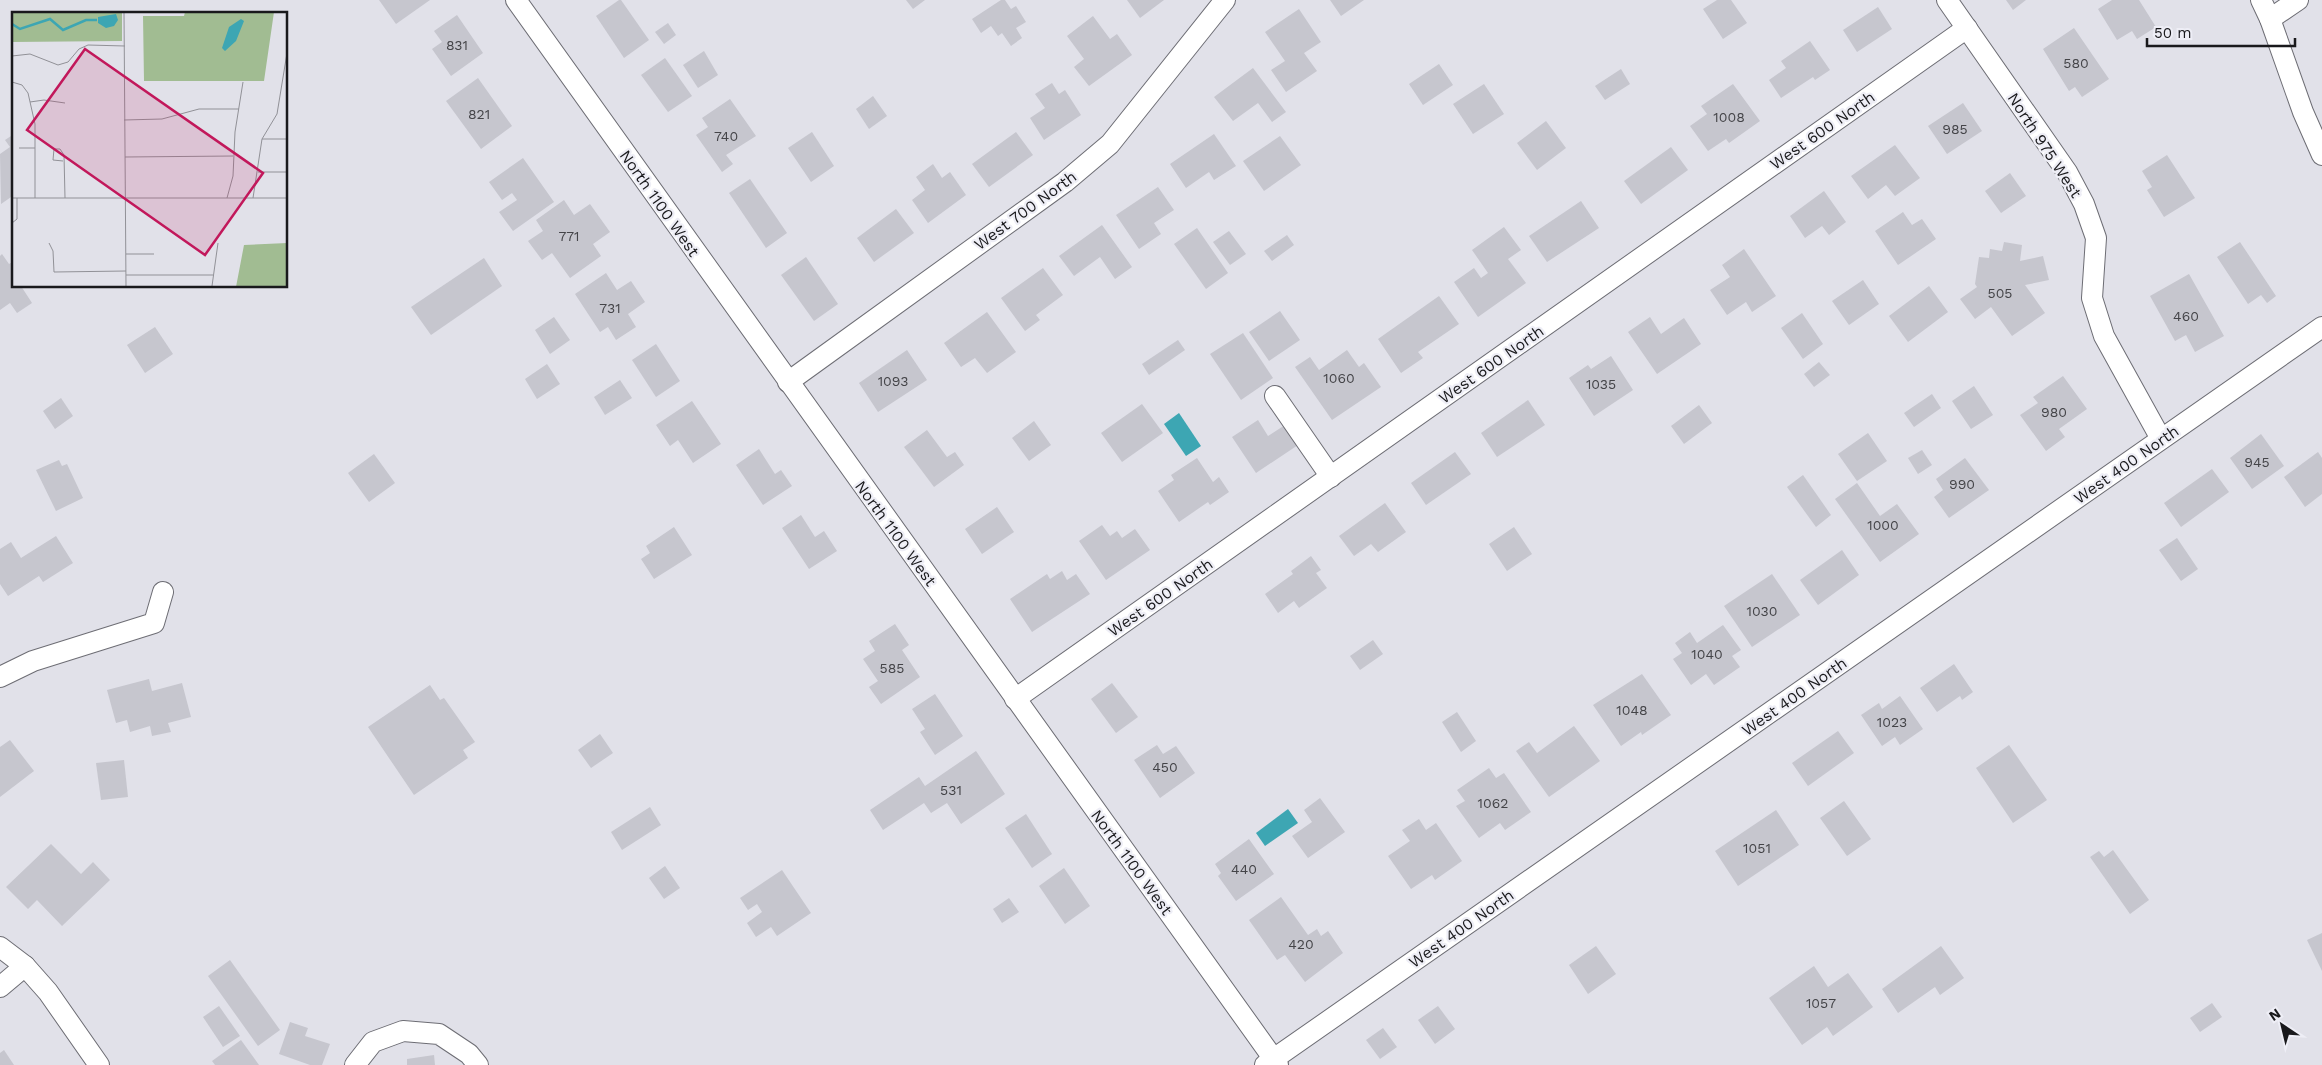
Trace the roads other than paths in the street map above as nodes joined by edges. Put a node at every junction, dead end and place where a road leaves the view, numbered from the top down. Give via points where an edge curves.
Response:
1 (516, 0) edge
2 (1225, 0) edge
3 (1947, 0) edge
4 (2261, 0) edge
5 (2298, 0) edge
6 (2270, 19) junction
7 (1967, 28) junction
8 (2322, 155) edge
9 (2322, 327) edge
10 (788, 382) junction
11 (1274, 396) dead end
12 (2161, 439) junction
13 (1331, 477) junction
14 (162, 592) dead end
15 (0, 677) edge
16 (1015, 699) junction
17 (0, 947) edge
18 (25, 966) junction
19 (0, 987) edge
20 (1272, 1063) edge
21 (98, 1065) edge
22 (355, 1065) edge
23 (478, 1065) edge

1 - 10 street, North 1100 West
2 - 10 street, West 700 North via 1110,144 1065,182
3 - 7 street, North 975 West
4 - 6 street
5 - 6 street
6 - 8 street
7 - 12 street, North 975 West via 2068,172 2084,204 2096,238 2092,298 2104,336
7 - 13 street, West 600 North
9 - 12 street, West 400 North
10 - 16 street, North 1100 West
11 - 13 street
12 - 20 street, West 400 North
13 - 16 street, West 600 North
14 - 15 street via 154,623 32,661
16 - 20 street, North 1100 West
17 - 18 street
18 - 19 street
18 - 21 street via 48,992
22 - 23 street via 373,1042 403,1031 439,1034 469,1054

